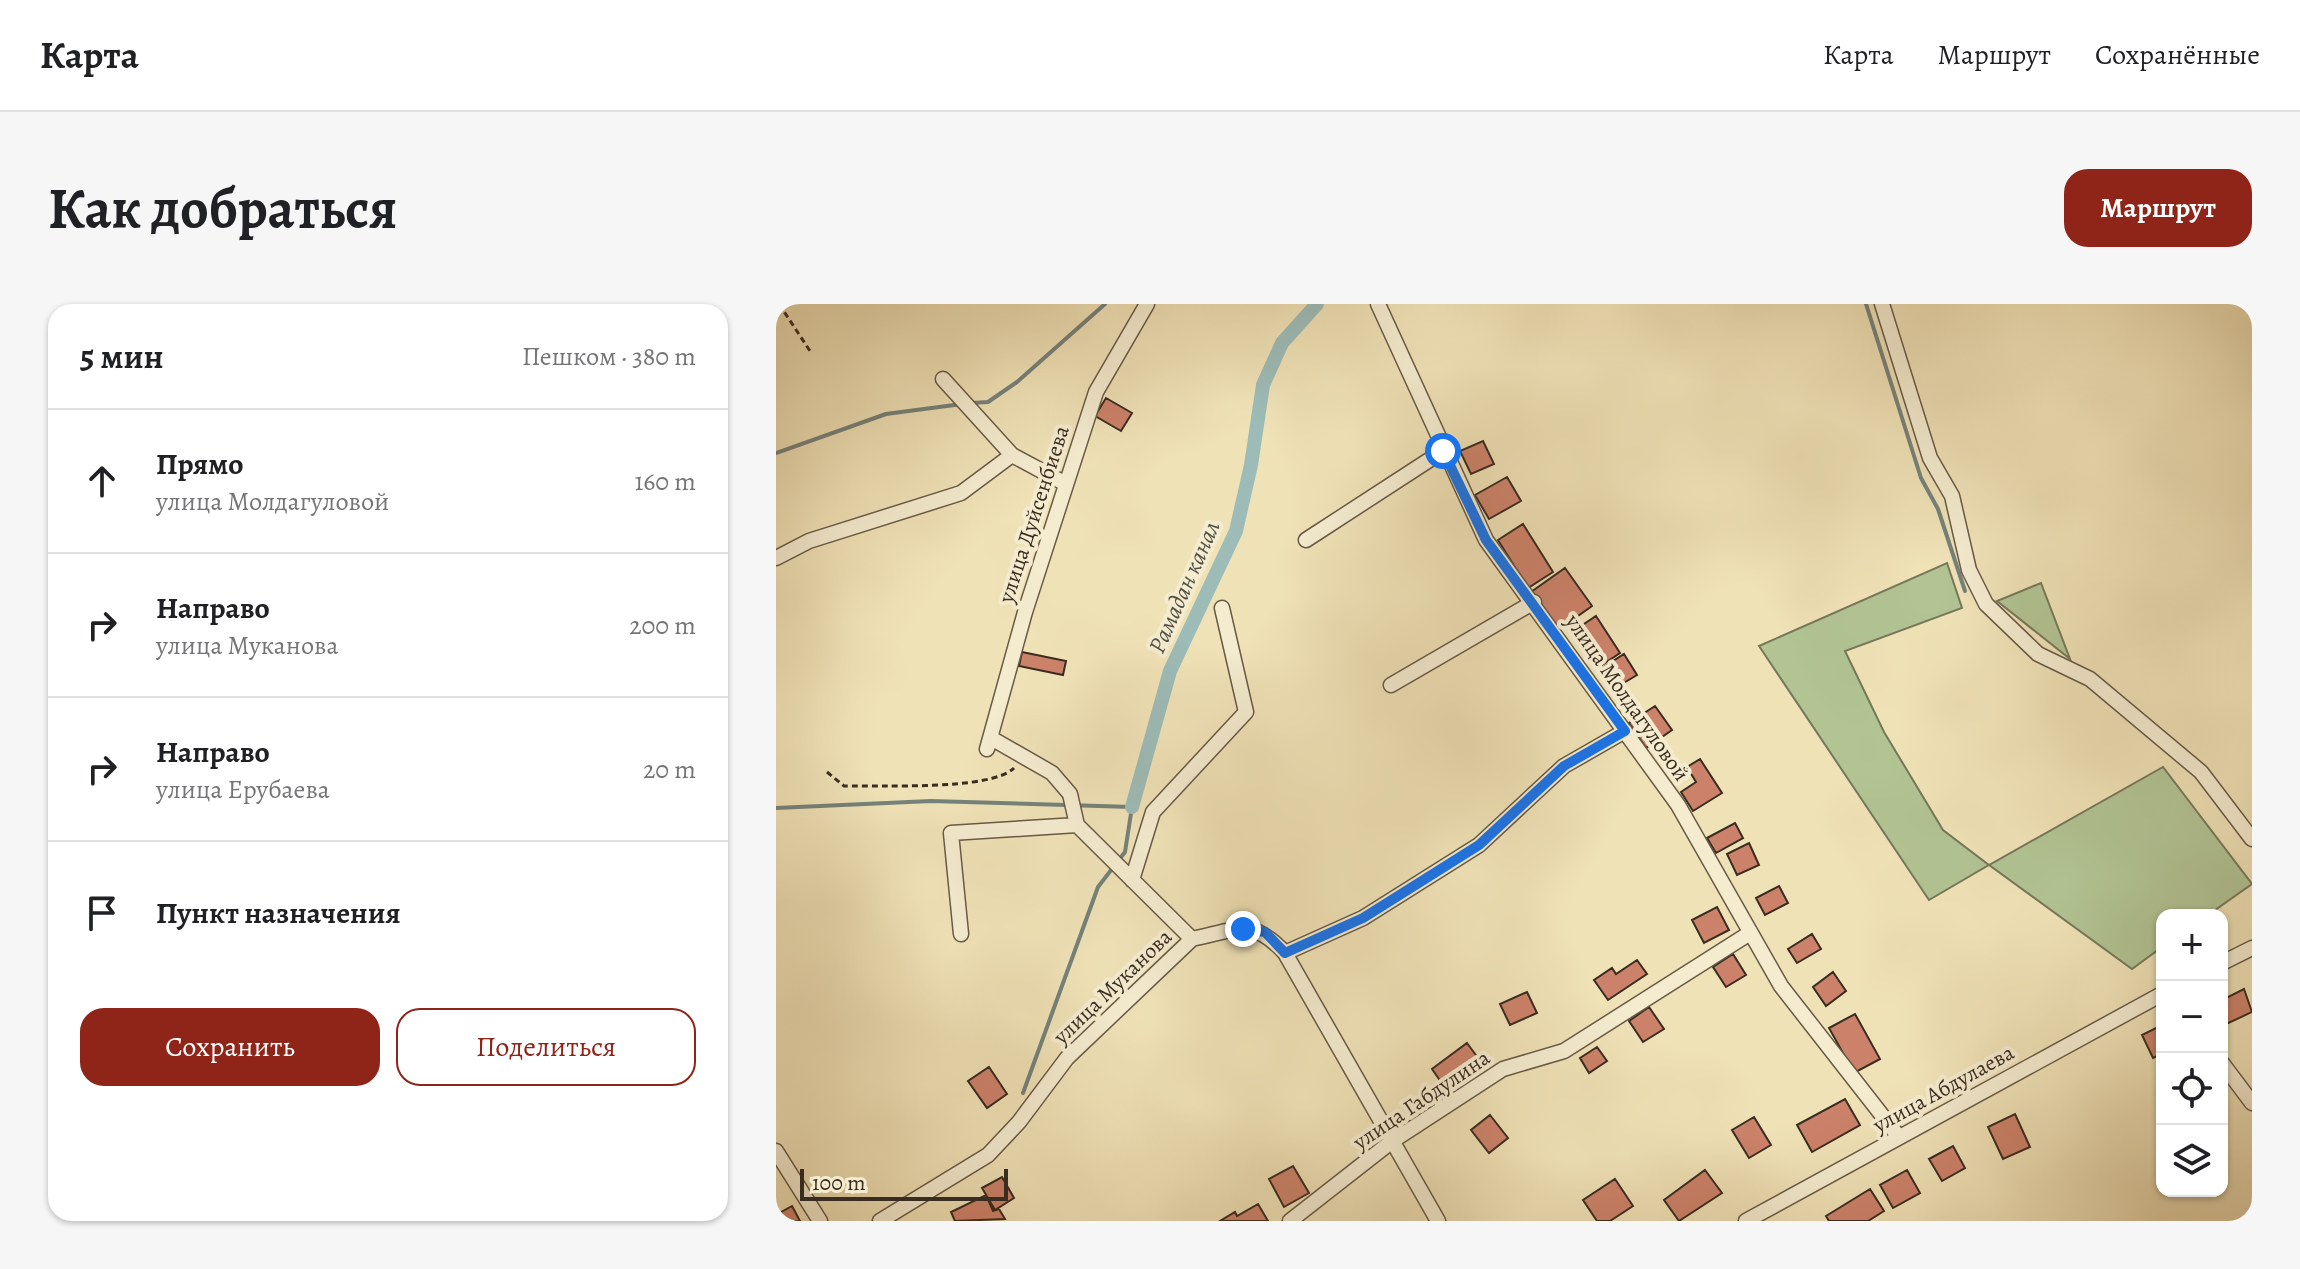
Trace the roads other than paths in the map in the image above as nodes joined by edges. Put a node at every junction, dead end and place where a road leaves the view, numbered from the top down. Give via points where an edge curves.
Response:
1 (1147, 304) edge
2 (1378, 304) edge
3 (1882, 304) edge
4 (943, 379) dead end
5 (1443, 451) junction
6 (1012, 455) junction
7 (1066, 484) junction
8 (1306, 540) dead end
9 (776, 558) edge
10 (1534, 602) junction
11 (1222, 608) dead end
12 (1391, 685) dead end
13 (1625, 731) junction
14 (989, 744) joint
15 (1077, 825) junction
16 (2252, 839) edge
17 (1132, 880) junction
18 (1750, 933) junction
19 (961, 934) dead end
20 (1192, 939) junction
21 (2252, 948) edge
22 (1285, 953) junction
23 (2228, 960) edge
24 (2156, 997) edge
25 (2228, 1071) edge
26 (2252, 1103) edge
27 (1899, 1137) junction
28 (1391, 1142) junction
29 (776, 1151) edge
30 (820, 1221) edge
31 (880, 1221) edge
32 (1290, 1221) edge
33 (1438, 1221) edge
34 (1746, 1221) edge

1 - 7 street, улица Дуйсенбиева via 1096,392
2 - 5 street, улица Молдагуловой
3 - 16 street via 1930,458 1952,496 1969,570 1986,604 2038,654 2090,679 2201,772
4 - 6 street
5 - 8 street
5 - 10 street, улица Молдагуловой via 1486,540
6 - 7 street
6 - 9 street via 961,493 809,541
7 - 14 street, улица Дуйсенбиева
10 - 12 street
10 - 13 street, улица Молдагуловой
11 - 17 street via 1246,712 1153,812
13 - 18 street, улица Молдагуловой via 1678,805
13 - 22 street via 1564,766 1479,845 1363,918
14 - 15 street, улица Муканова via 1052,773 1070,794
15 - 17 street, улица Муканова
15 - 19 street via 951,833
17 - 20 street, улица Муканова
18 - 27 street, улица Молдагуловой via 1781,986
18 - 28 street, улица Габдулина via 1564,1051 1503,1069
20 - 22 street via 1243,929 1265,932
20 - 31 street, улица Муканова via 1067,1058 988,1155
21 - 23 street
22 - 28 street
24 - 27 street, улица Абдулаева
25 - 26 street
27 - 34 street, улица Абдулаева
28 - 32 street, улица Габдулина
28 - 33 street
29 - 30 street

